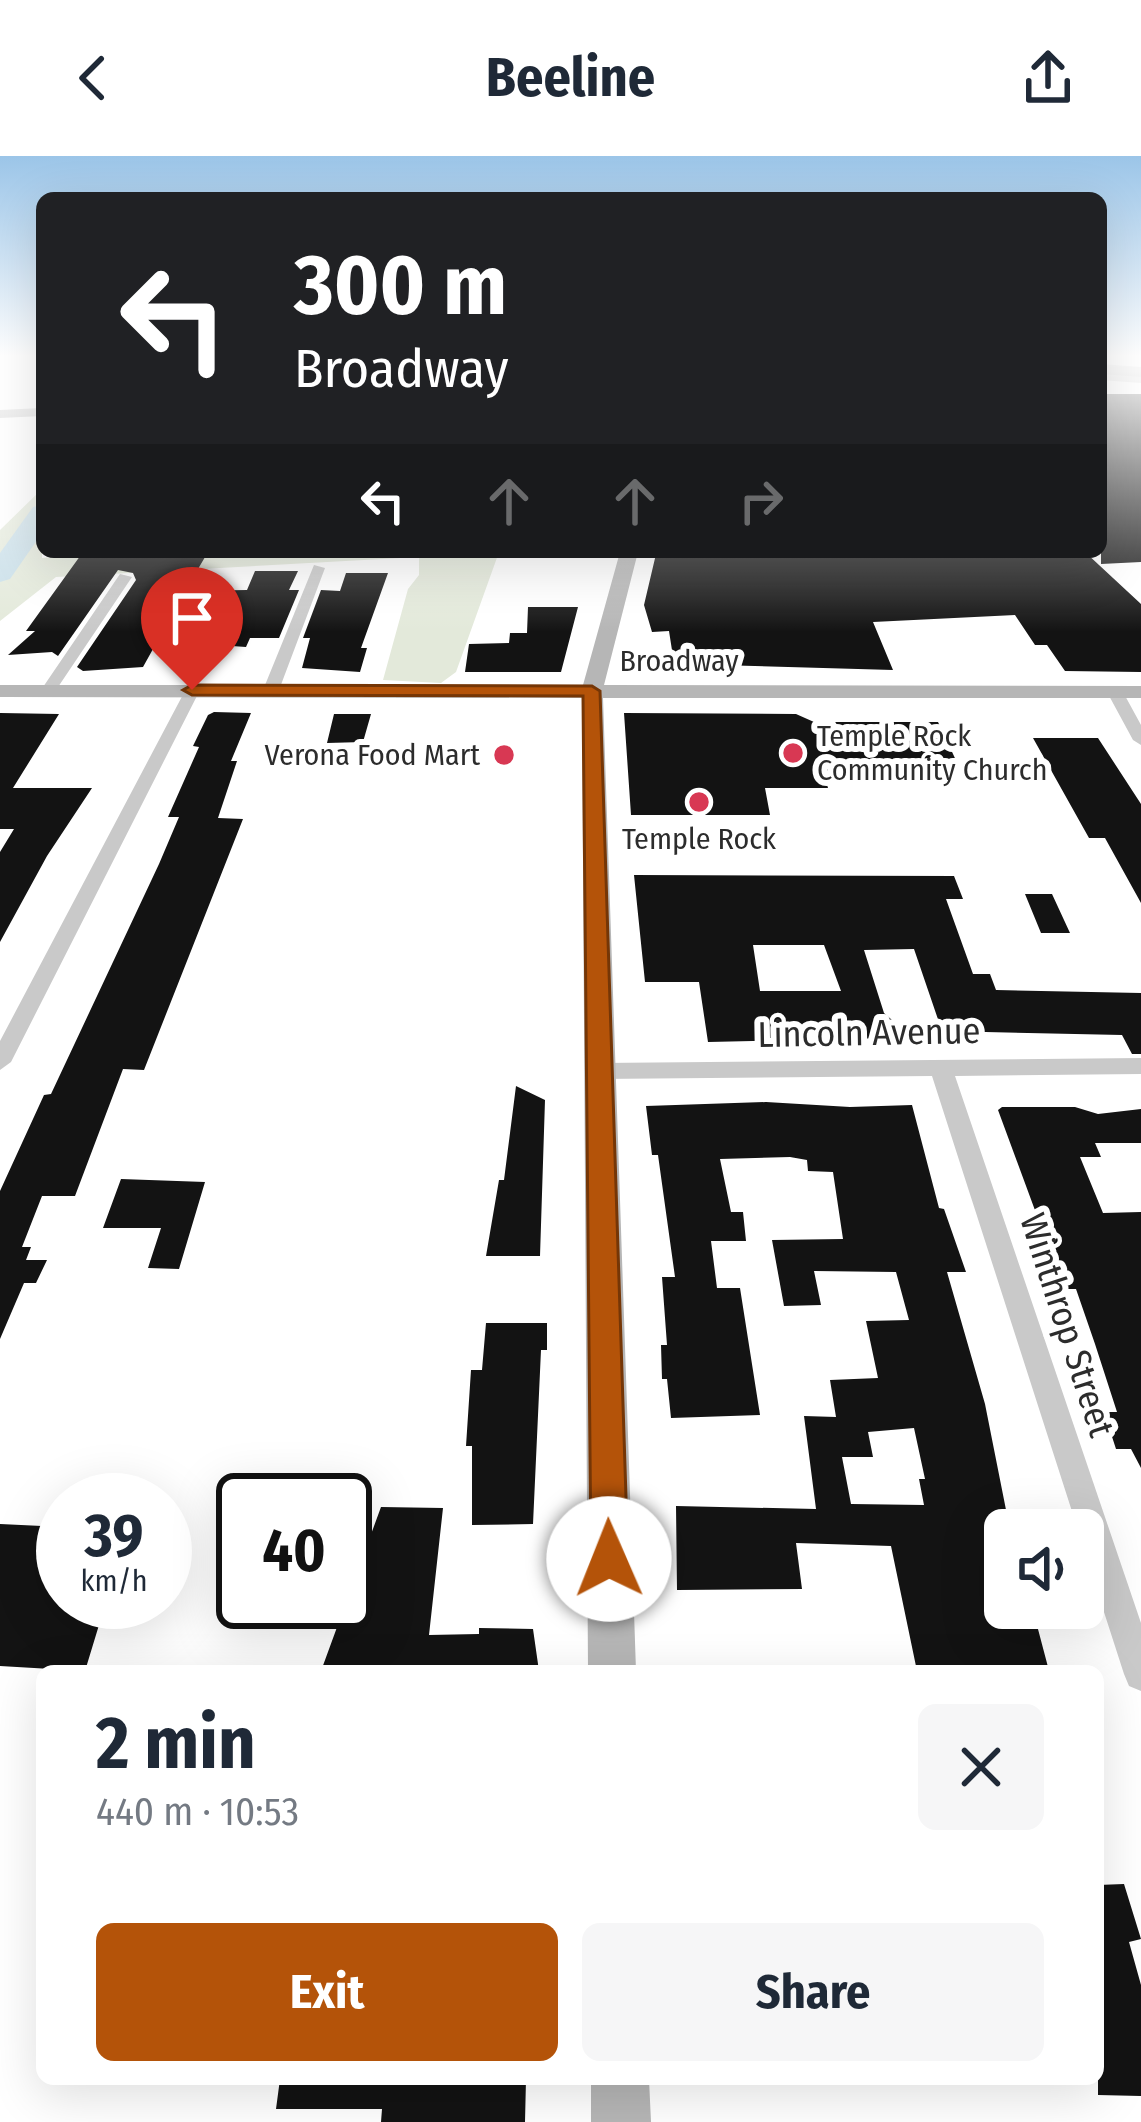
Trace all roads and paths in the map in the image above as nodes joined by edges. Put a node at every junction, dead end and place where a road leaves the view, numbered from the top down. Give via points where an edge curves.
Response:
1 (627, 558) edge
2 (320, 568) dead end
3 (124, 577) dead end
4 (192, 690) junction
5 (271, 690) junction
6 (0, 691) edge
7 (49, 691) junction
8 (592, 691) junction
9 (1115, 692) junction
10 (1141, 692) edge
11 (1141, 740) edge
12 (0, 1062) edge
13 (1141, 1066) edge
14 (941, 1068) junction
15 (598, 1071) junction
16 (612, 1665) edge
17 (1141, 1674) edge
18 (620, 2085) edge
19 (621, 2122) edge

1 - 8 street
2 - 5 street
3 - 7 street
4 - 5 street, Broadway
4 - 7 street, Broadway
4 - 12 street
5 - 8 street, Broadway
6 - 7 street, Broadway
8 - 9 street, Broadway
8 - 15 street
9 - 10 street, Broadway
9 - 11 street
13 - 14 street, Lincoln Avenue
14 - 15 street, Lincoln Avenue
14 - 17 street, Winthrop Street
15 - 16 street
18 - 19 street

